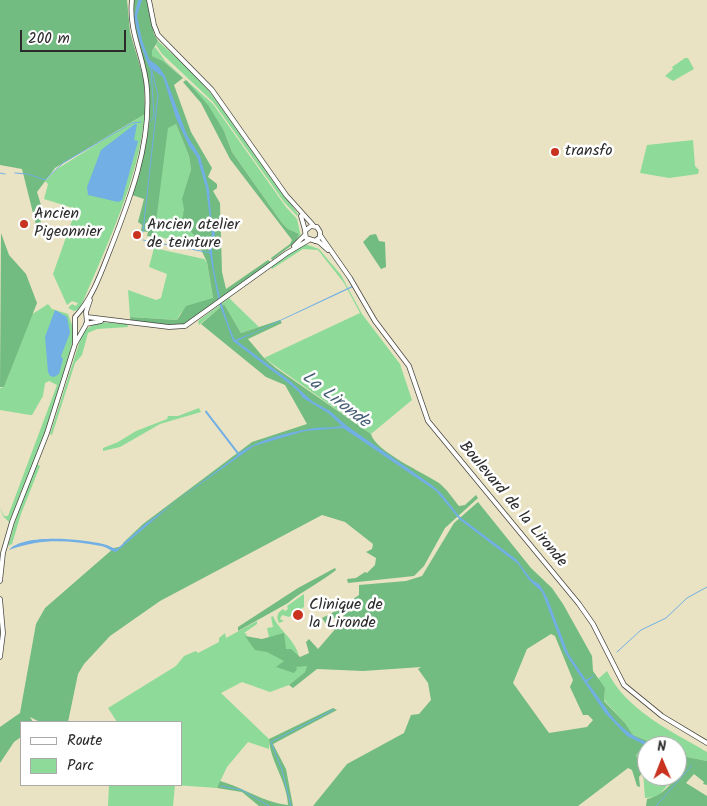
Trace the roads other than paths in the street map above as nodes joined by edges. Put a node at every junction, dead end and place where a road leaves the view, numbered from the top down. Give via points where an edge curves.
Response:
1 (132, 0) edge
2 (149, 0) edge
3 (299, 212) junction
4 (313, 225) junction
5 (305, 233) junction
6 (320, 235) junction
7 (309, 240) junction
8 (315, 241) junction
9 (286, 253) junction
10 (332, 253) junction
11 (93, 288) junction
12 (79, 314) junction
13 (87, 317) junction
14 (116, 321) junction
15 (75, 322) junction
16 (86, 324) junction
17 (76, 344) junction
18 (0, 581) edge
19 (0, 599) edge
20 (0, 657) edge
21 (707, 743) edge

1 - 11 street via 132,26 147,88 147,126 132,190
2 - 3 street via 158,35 212,90
3 - 4 street
3 - 5 street
4 - 5 street
4 - 6 street
5 - 7 street
5 - 9 street
6 - 8 street
6 - 10 street, Boulevard de la Lironde
7 - 8 street
7 - 9 street
8 - 10 street, Boulevard de la Lironde
9 - 14 street via 216,306 183,326
10 - 21 street, Boulevard de la Lironde via 375,321 409,366 428,421 586,613 622,682 662,716
11 - 12 street
11 - 13 street
12 - 13 street
12 - 15 street
13 - 14 street
13 - 16 street
14 - 16 street
15 - 16 street via 80,326
15 - 17 street
16 - 17 street
17 - 18 street via 48,433 12,522
19 - 20 street

